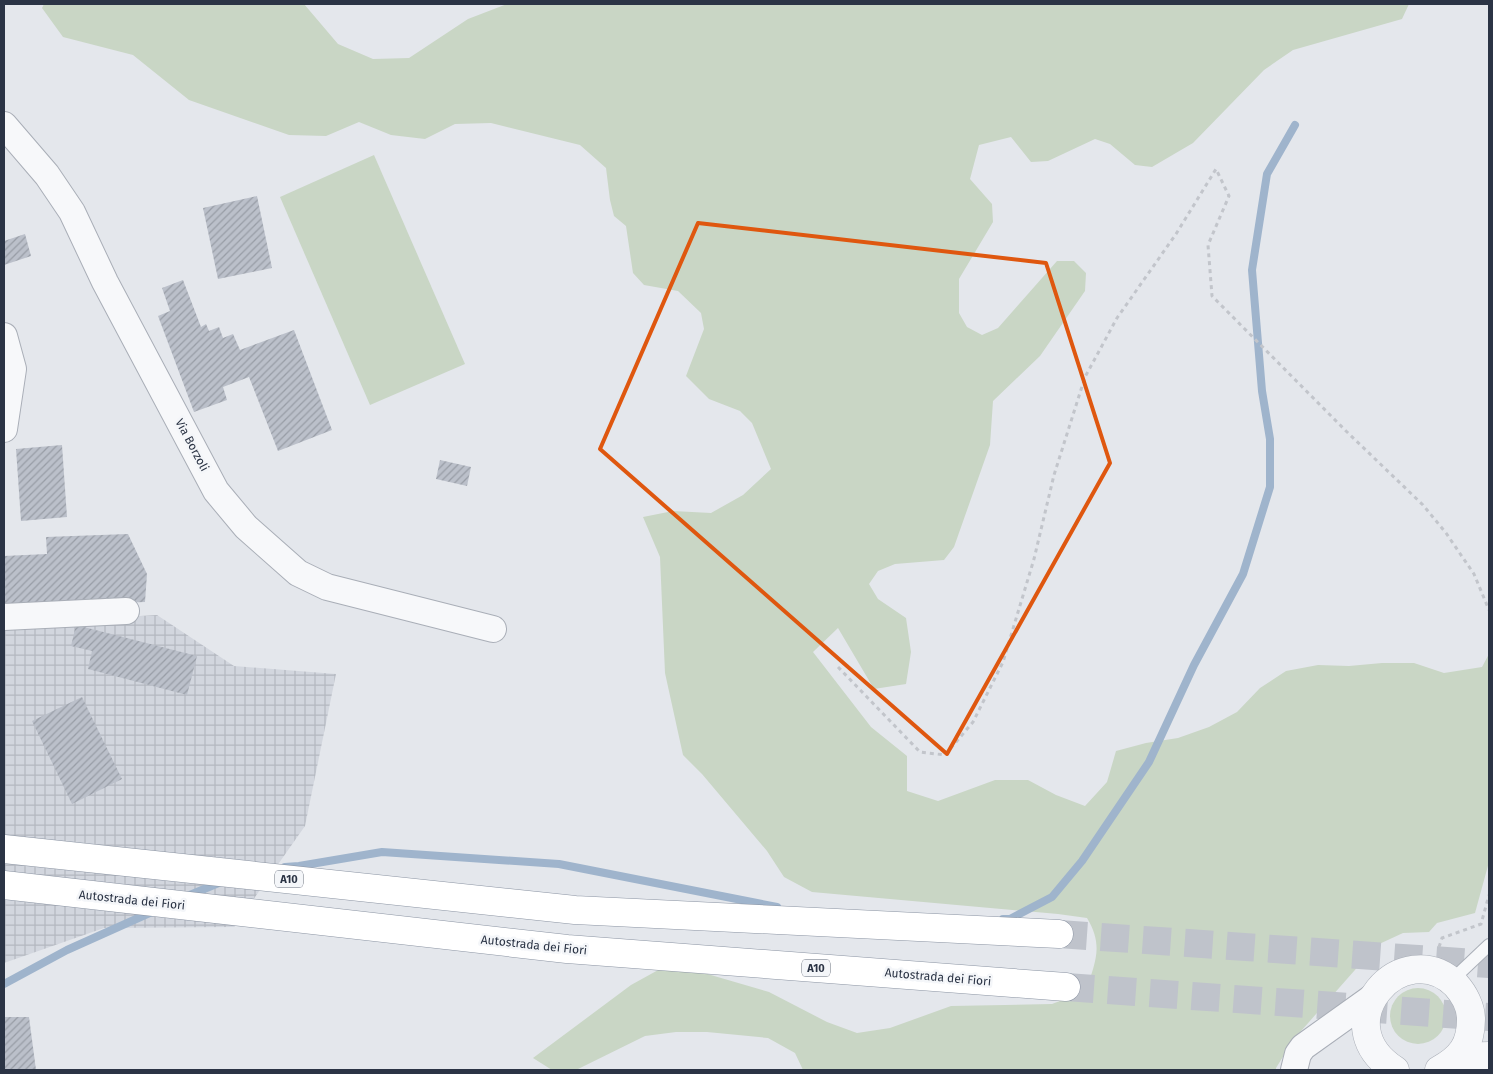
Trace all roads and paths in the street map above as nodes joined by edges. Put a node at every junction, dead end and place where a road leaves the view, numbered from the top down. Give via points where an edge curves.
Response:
1 (4, 125) edge
2 (4, 336) edge
3 (4, 429) edge
4 (1489, 610) edge
5 (126, 611) dead end
6 (4, 617) edge
7 (493, 629) dead end
8 (838, 667) dead end
9 (4, 849) edge
10 (4, 885) edge
11 (1489, 895) edge
12 (1059, 934) tunnel mouth
13 (1489, 945) edge
14 (1441, 976) junction
15 (1066, 987) tunnel mouth
16 (1373, 996) junction
17 (1471, 1014) junction
18 (1366, 1030) junction
19 (1489, 1034) edge
20 (1314, 1040) junction
21 (1489, 1056) edge
22 (1449, 1064) edge
23 (1386, 1067) edge
24 (1294, 1070) edge

1 - 7 street, Via Borzoli via 47,175 72,212 105,282 216,491 246,527 298,574 327,587
2 - 3 street via 13,369
4 - 8 path via 1474,574 1423,505 1212,296 1208,245 1229,196 1216,169 1176,234 1117,318 1085,377 1054,475 1004,662 973,722 945,755 920,752
5 - 6 street
9 - 12 highway, A10 via 575,910
10 - 15 highway, Autostrada dei Fiori / A10 via 567,949
11 - 14 path via 1481,924 1442,938
13 - 14 lane
14 - 16 street via 1420,970 1409,971 1388,980
14 - 17 street via 1464,995
16 - 18 street via 1367,1010
16 - 20 street
17 - 19 street
17 - 22 street via 1470,1036 1464,1050
18 - 20 street
18 - 23 street via 1369,1041
20 - 24 street via 1298,1054
21 - 22 street

